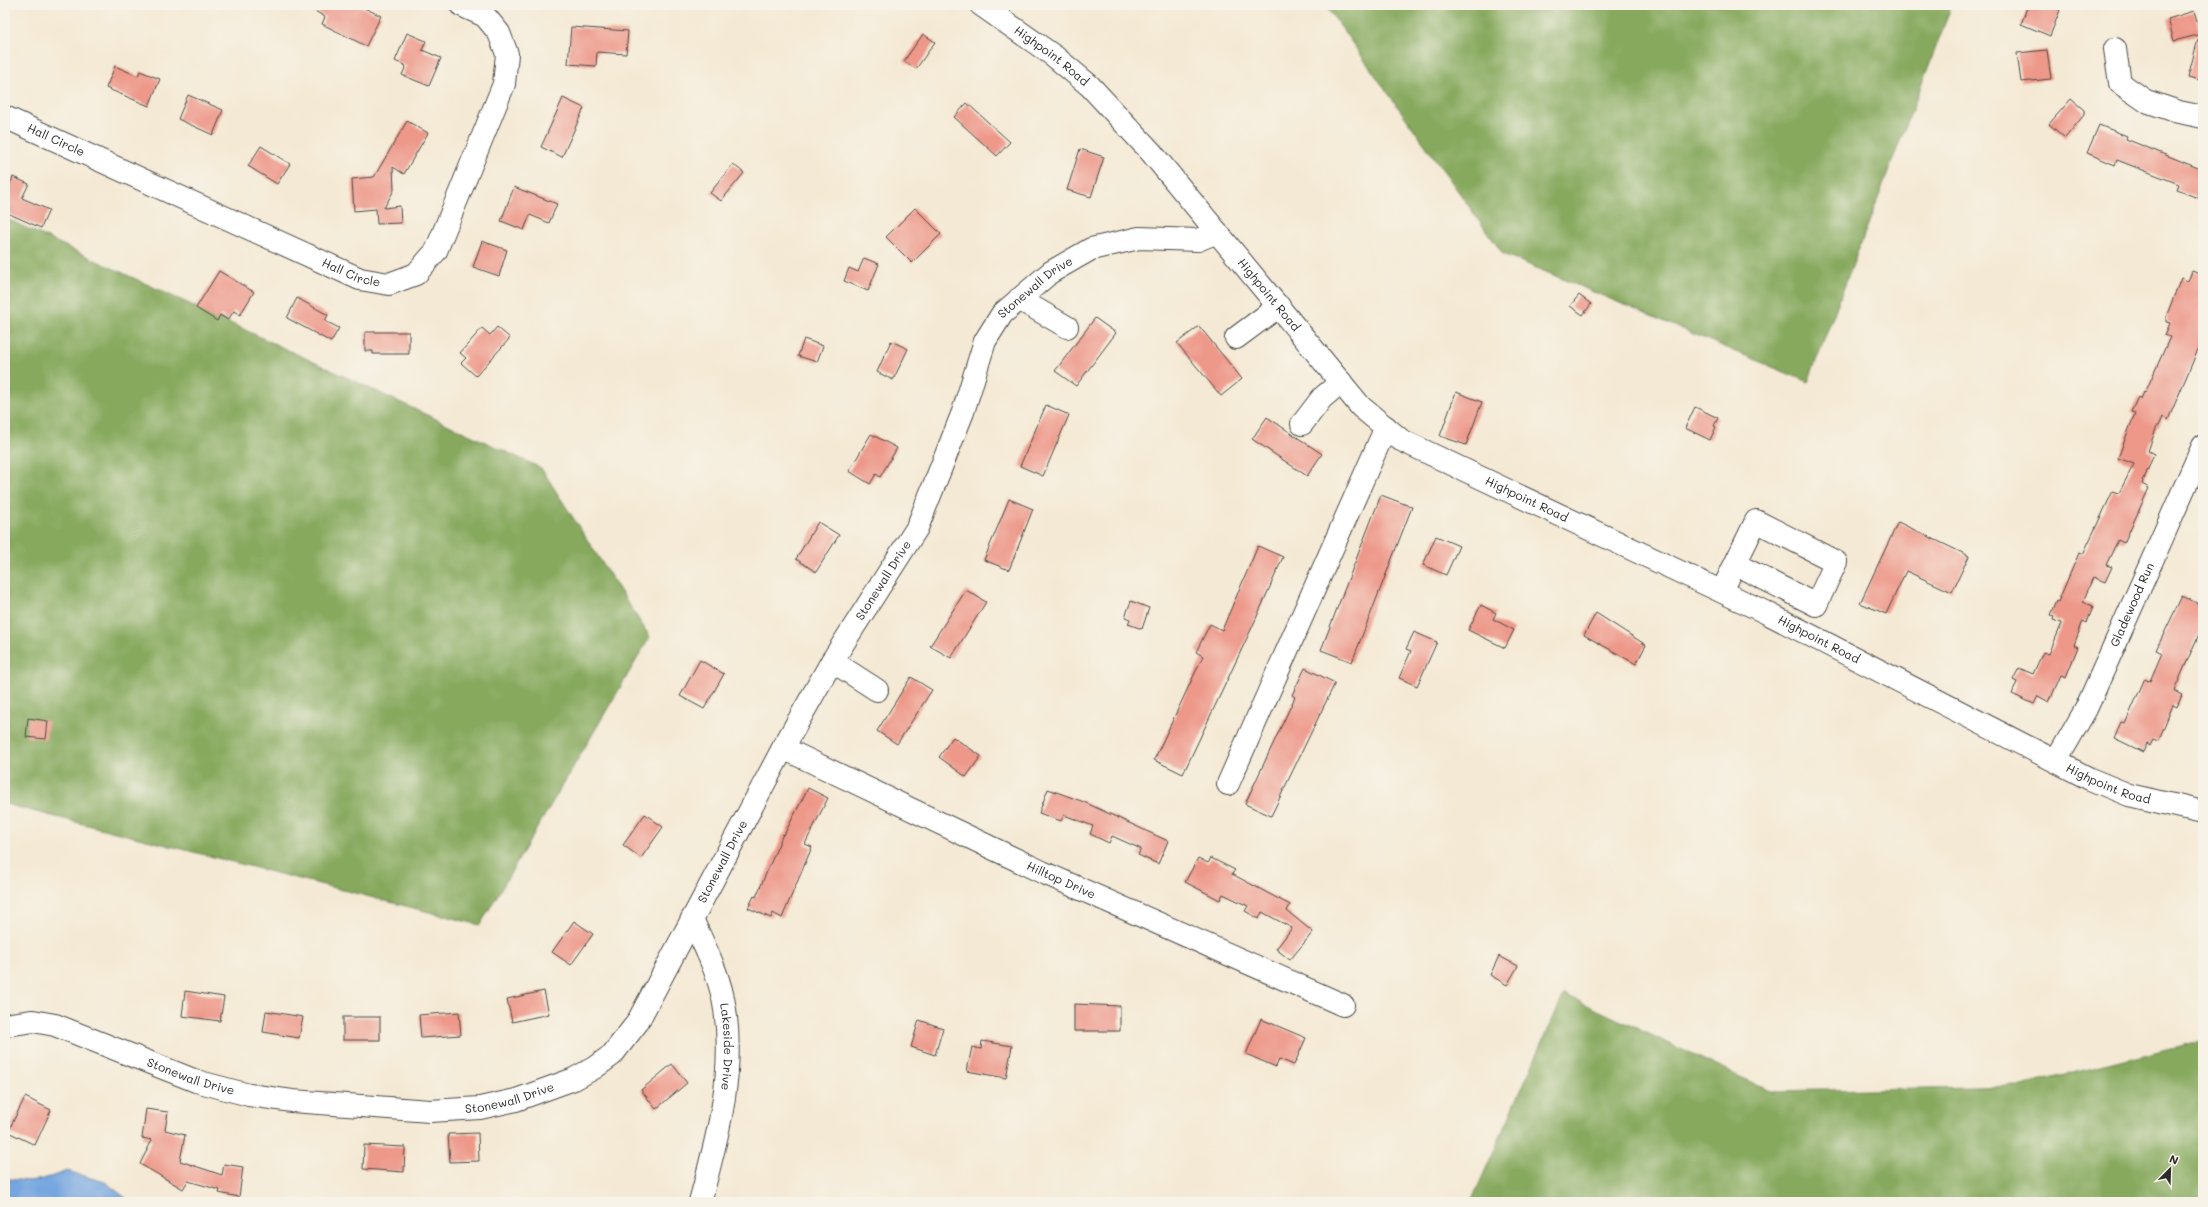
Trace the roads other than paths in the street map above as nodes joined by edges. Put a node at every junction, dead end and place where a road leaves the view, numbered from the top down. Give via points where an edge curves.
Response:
1 (461, 5) edge
2 (981, 5) edge
3 (2115, 49) dead end
4 (5, 117) edge
5 (2203, 117) edge
6 (1217, 232) junction
7 (1019, 299) junction
8 (1279, 306) junction
9 (1067, 327) dead end
10 (1236, 338) dead end
11 (1341, 382) junction
12 (1302, 424) dead end
13 (1386, 427) junction
14 (2203, 446) edge
15 (1735, 564) dead end
16 (1722, 591) junction
17 (832, 662) junction
18 (876, 690) dead end
19 (783, 748) junction
20 (2056, 761) junction
21 (1228, 784) dead end
22 (2203, 812) edge
23 (692, 919) junction
24 (1343, 1005) dead end
25 (5, 1025) edge
26 (700, 1202) edge

1 - 4 street, Hall Circle via 485,16 500,33 507,54 504,84 436,251 416,274 389,284 360,279
2 - 6 street, Highpoint Road via 1054,56 1090,86 1151,152
3 - 5 street via 2120,83 2146,101
6 - 7 street, Stonewall Drive via 1198,240 1140,238 1092,249 1051,272
6 - 8 street, Highpoint Road
7 - 9 street
7 - 17 street, Stonewall Drive via 1002,314 985,341 963,412 917,528
8 - 10 street
8 - 11 street, Highpoint Road
11 - 12 street via 1322,398
11 - 13 street, Highpoint Road via 1362,407
13 - 16 street, Highpoint Road via 1401,440
13 - 21 street
14 - 20 street, Gladewood Run via 2086,709
15 - 16 street
16 - 20 street, Highpoint Road
17 - 18 street
17 - 19 street, Stonewall Drive
19 - 23 street, Stonewall Drive
19 - 24 street, Hilltop Drive via 1042,872
20 - 22 street, Highpoint Road via 2129,795
23 - 25 street, Stonewall Drive via 637,1023 612,1055 574,1079 516,1100 480,1108 430,1111 292,1101 250,1095 196,1081 55,1025 33,1020
23 - 26 street, Lakeside Drive via 710,957 723,998 729,1045 727,1088

